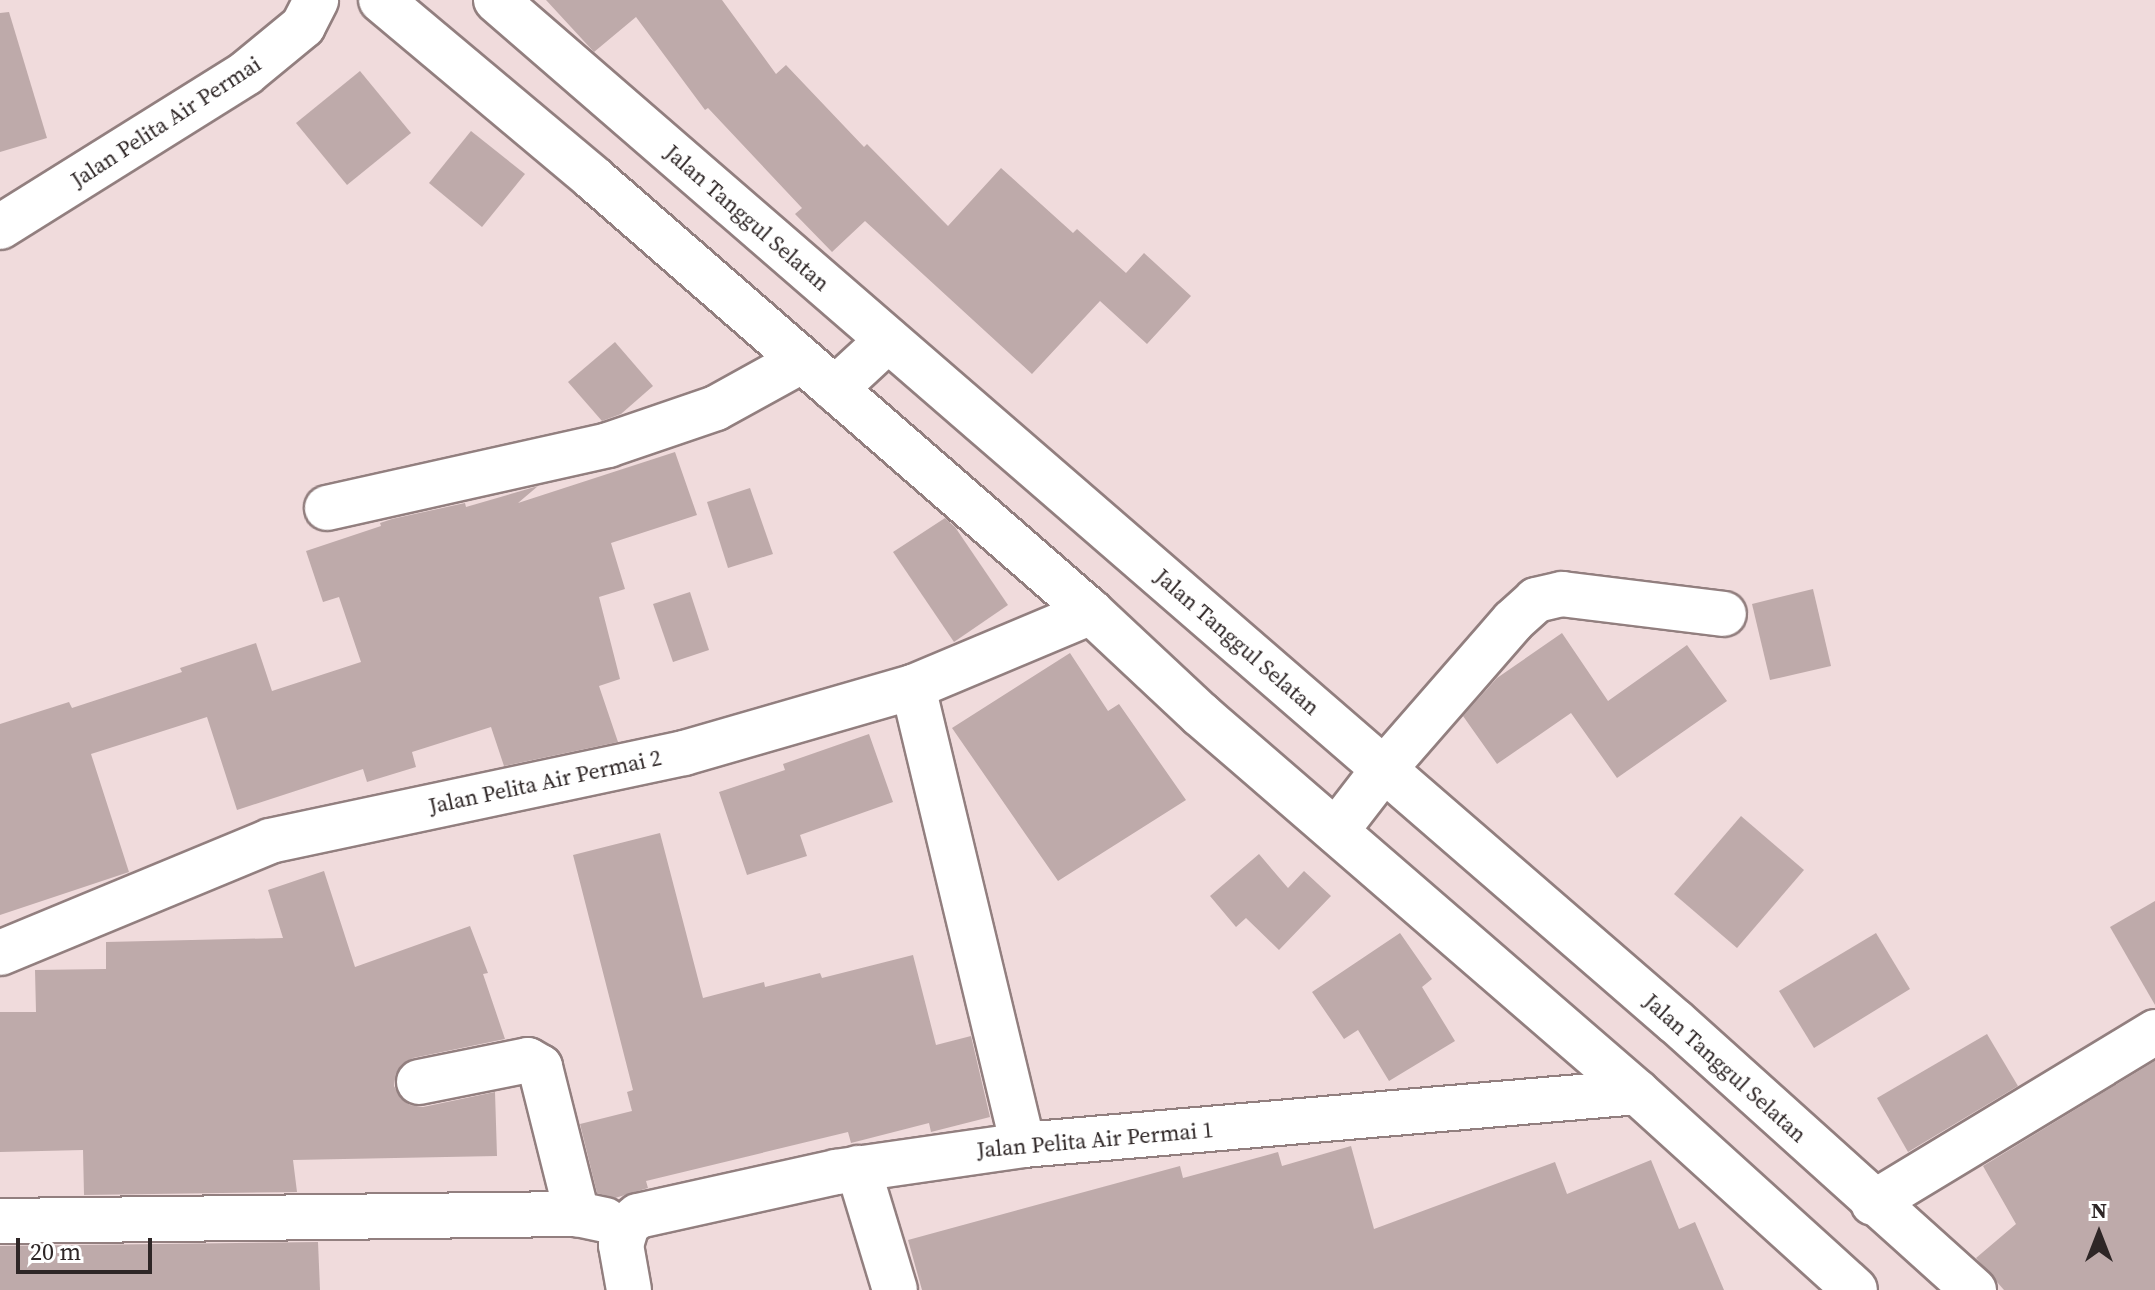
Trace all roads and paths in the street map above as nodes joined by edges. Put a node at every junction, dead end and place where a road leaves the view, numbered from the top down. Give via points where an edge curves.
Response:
1 (316, 0) edge
2 (381, 0) edge
3 (496, 0) edge
4 (0, 227) edge
5 (888, 340) junction
6 (801, 361) junction
7 (835, 389) junction
8 (327, 508) dead end
9 (1091, 612) junction
10 (1724, 614) dead end
11 (913, 687) junction
12 (1384, 769) junction
13 (1336, 831) junction
14 (0, 953) edge
15 (2155, 1032) edge
16 (419, 1082) dead end
17 (1637, 1092) junction
18 (1023, 1145) junction
19 (858, 1168) junction
20 (1873, 1203) junction
21 (577, 1214) junction
22 (0, 1221) edge
23 (627, 1225) junction
24 (629, 1290) edge
25 (895, 1290) edge
26 (1855, 1290) edge
27 (1974, 1290) edge

1 - 4 street, Jalan Pelita Air Permai via 303,26 246,73
2 - 6 street
3 - 5 street, Jalan Tanggul Selatan
5 - 7 street
5 - 12 street, Jalan Tanggul Selatan
6 - 7 street
6 - 8 street via 716,408 608,445
7 - 9 street
9 - 11 street, Jalan Pelita Air Permai 2
9 - 13 street
10 - 12 street via 1562,594 1536,600
11 - 14 street, Jalan Pelita Air Permai 2 via 684,753 270,841
11 - 18 street
12 - 13 street
12 - 20 street, Jalan Tanggul Selatan via 1676,1022
13 - 17 street
15 - 20 street
16 - 21 street via 528,1060 540,1067
17 - 18 street, Jalan Pelita Air Permai 1
17 - 26 street
18 - 19 street, Jalan Pelita Air Permai 1
19 - 23 street, Jalan Pelita Air Permai 1 via 638,1216
19 - 25 street
20 - 27 street, Jalan Tanggul Selatan
21 - 22 street
21 - 23 street
23 - 24 street via 621,1245

